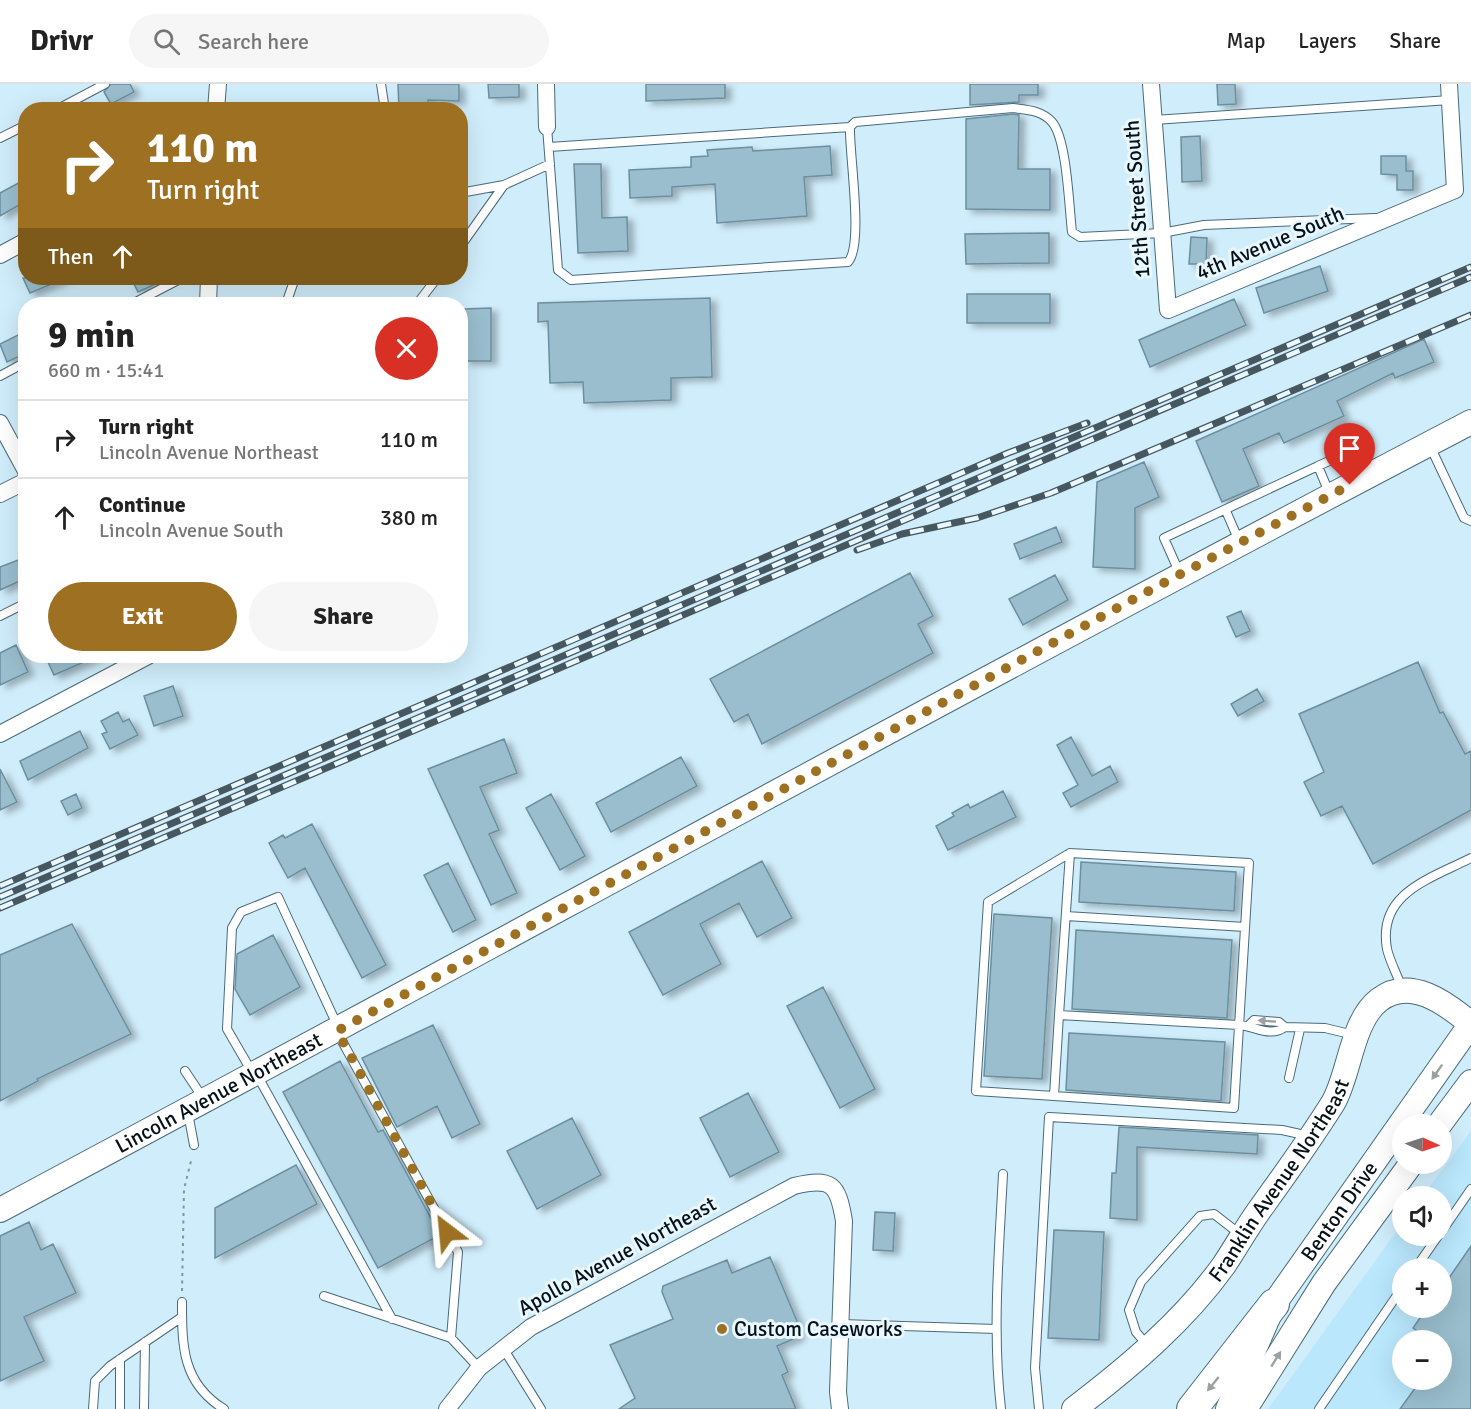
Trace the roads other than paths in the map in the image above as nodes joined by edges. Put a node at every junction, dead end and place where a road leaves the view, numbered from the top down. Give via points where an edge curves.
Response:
1 (105, 84) edge
2 (218, 84) edge
3 (381, 84) edge
4 (546, 84) edge
5 (1151, 84) edge
6 (1449, 92) edge
7 (71, 102) edge
8 (217, 102) edge
9 (384, 102) edge
10 (1154, 120) junction
11 (547, 127) joint
12 (850, 127) junction
13 (18, 129) edge
14 (0, 138) edge
15 (549, 147) junction
16 (550, 164) junction
17 (504, 185) junction
18 (468, 192) edge
19 (1389, 218) junction
20 (1162, 233) junction
21 (468, 236) edge
22 (18, 246) edge
23 (0, 255) edge
24 (169, 285) edge
25 (432, 285) edge
26 (145, 297) edge
27 (422, 297) edge
28 (1168, 310) joint
29 (18, 366) edge
30 (0, 376) edge
31 (1471, 422) edge
32 (0, 423) edge
33 (1429, 444) junction
34 (1351, 451) dead end
35 (18, 456) edge
36 (1318, 466) junction
37 (18, 485) edge
38 (0, 494) edge
39 (1331, 495) junction
40 (1226, 511) junction
41 (1471, 521) edge
42 (1240, 542) junction
43 (1180, 574) junction
44 (18, 607) edge
45 (0, 616) edge
46 (121, 663) edge
47 (0, 734) edge
48 (1070, 853) junction
49 (1471, 858) edge
50 (1066, 916) junction
51 (1245, 927) junction
52 (1403, 989) junction
53 (1059, 1015) junction
54 (1471, 1024) edge
55 (1244, 1025) junction
56 (1300, 1029) junction
57 (338, 1030) junction
58 (1357, 1036) junction
59 (185, 1071) dead end
60 (255, 1074) junction
61 (1289, 1078) dead end
62 (1471, 1082) edge
63 (1054, 1096) junction
64 (196, 1105) junction
65 (1447, 1114) edge
66 (1312, 1137) junction
67 (194, 1145) road end
68 (1003, 1173) dead end
69 (1404, 1174) edge
70 (1471, 1189) edge
71 (0, 1210) edge
72 (1452, 1217) edge
73 (1242, 1236) junction
74 (324, 1296) dead end
75 (182, 1302) road end
76 (1392, 1303) edge
77 (1274, 1304) junction
78 (182, 1317) junction
79 (392, 1319) junction
80 (841, 1323) junction
81 (996, 1329) junction
82 (451, 1338) junction
83 (145, 1342) junction
84 (503, 1347) junction
85 (1148, 1347) junction
86 (120, 1359) junction
87 (479, 1368) junction
88 (93, 1409) edge
89 (120, 1409) edge
90 (144, 1409) edge
91 (224, 1409) edge
92 (447, 1409) edge
93 (541, 1409) edge
94 (840, 1409) edge
95 (1001, 1409) edge
96 (1039, 1409) edge
97 (1074, 1409) edge
98 (1192, 1409) edge
99 (1228, 1409) edge
100 (1245, 1409) edge
101 (1319, 1409) edge

1 - 7 lane
2 - 8 street
3 - 9 lane
4 - 11 street
5 - 10 street, 12th Street South
6 - 10 lane
6 - 19 street, 4th Avenue South via 1455,190
10 - 20 street, 12th Street South
11 - 15 lane
12 - 15 lane
12 - 16 lane via 856,238 848,262 571,280 558,270
12 - 20 lane, 4th Avenue South via 855,122 1013,108 1038,111 1052,122 1060,138 1072,232 1094,238
13 - 14 lane
15 - 16 lane
16 - 17 lane
17 - 18 lane
17 - 21 lane
19 - 20 lane, 4th Avenue South via 1204,225
19 - 28 street, 4th Avenue South
20 - 28 street, 12th Street South
22 - 23 street
24 - 26 lane
25 - 27 lane
29 - 30 lane
31 - 33 street, Lincoln Avenue Northeast
32 - 35 street
33 - 39 street, Lincoln Avenue Northeast
33 - 41 lane via 1464,518
34 - 36 lane
36 - 39 lane
36 - 40 lane
37 - 38 street
39 - 42 street, Lincoln Avenue Northeast
40 - 42 lane
40 - 43 lane via 1164,538
42 - 43 street, Lincoln Avenue Northeast
43 - 57 street, Lincoln Avenue Northeast
44 - 45 lane
46 - 47 street
48 - 50 lane
48 - 51 lane via 1249,863
48 - 63 lane via 988,902 976,1091
49 - 52 lane via 1416,886 1394,903 1385,926 1388,951
50 - 51 lane
50 - 53 lane
51 - 55 lane
52 - 54 street via 1430,996
52 - 58 street, Franklin Avenue Northeast via 1378,1001
53 - 55 lane
53 - 63 lane
54 -> 77 street, Benton Drive
55 - 56 lane via 1254,1020
55 - 63 lane via 1234,1108
56 - 58 lane via 1325,1028
56 - 61 lane
57 - 60 street, Lincoln Avenue Northeast
57 - 60 lane via 278,897 241,912 232,928 227,1029
57 - 82 lane via 458,1252
58 - 66 street, Franklin Avenue Northeast via 1337,1096
59 - 64 lane
60 - 64 street, Lincoln Avenue Northeast
60 - 79 lane
62 - 65 street
64 - 67 lane
64 - 71 street, Lincoln Avenue Northeast
66 - 73 street, Franklin Avenue Northeast
66 - 96 lane via 1282,1130 1049,1117 1035,1368
68 - 81 lane
100 -> 69 street, Benton Drive via 1324,1283
70 - 72 lane
73 - 85 street, Franklin Avenue Northeast via 1193,1302
73 - 85 lane via 1214,1214 1200,1216 1141,1282 1129,1310 1136,1332
74 - 79 lane
75 - 78 lane
76 - 101 lane
77 -> 98 highway
77 - 99 street, Benton Drive
78 - 83 lane
78 - 91 lane via 182,1346 192,1377
79 - 82 lane
80 - 81 lane
80 - 84 street, Apollo Avenue Northeast via 844,1221 840,1197 831,1186 813,1181 794,1186 531,1327
80 - 94 street
81 - 95 lane
82 - 87 lane
83 - 86 lane
83 - 90 lane
84 - 87 street, Apollo Avenue Northeast
84 - 93 lane
85 - 97 street, Franklin Avenue Northeast via 1117,1377
86 - 88 lane via 95,1381
86 - 89 lane
87 - 92 street, Apollo Avenue Northeast

